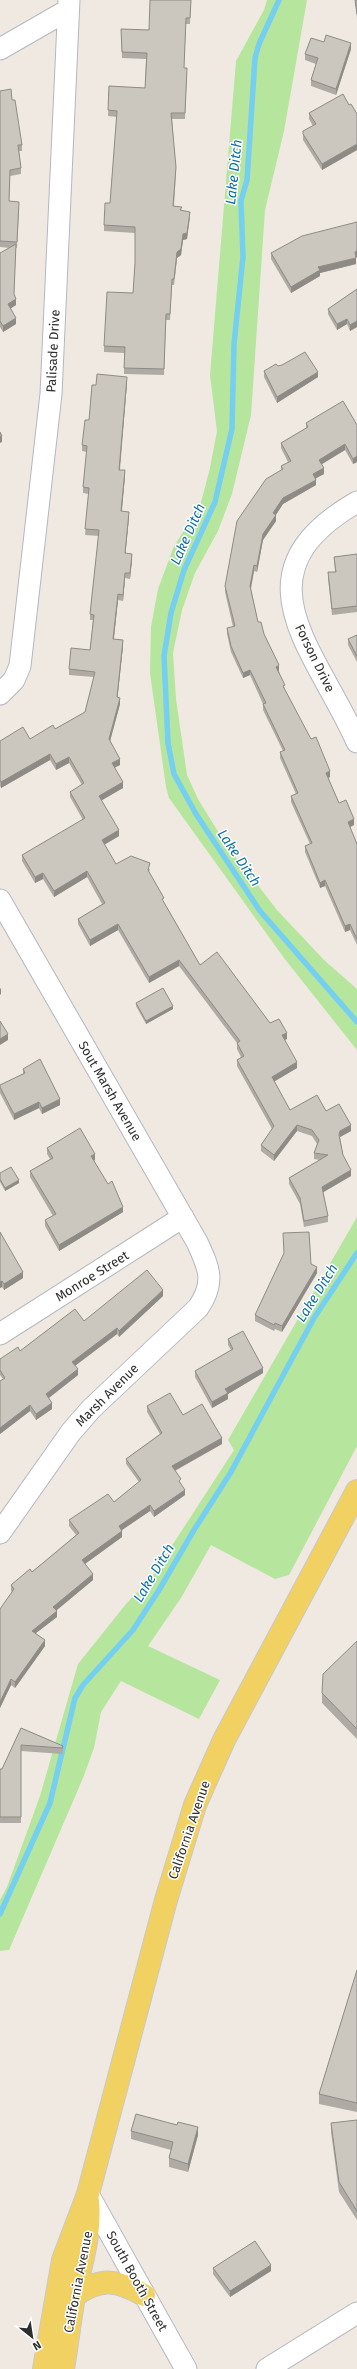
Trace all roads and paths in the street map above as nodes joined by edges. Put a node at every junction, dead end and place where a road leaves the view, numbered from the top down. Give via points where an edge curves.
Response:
1 (69, 5) edge
2 (0, 49) edge
3 (357, 502) edge
4 (0, 694) edge
5 (357, 740) edge
6 (0, 900) edge
7 (183, 1217) junction
8 (209, 1285) joint
9 (0, 1334) edge
10 (357, 1491) edge
11 (0, 1533) edge
12 (88, 2194) junction
13 (75, 2294) junction
14 (144, 2295) junction
15 (357, 2313) edge
16 (44, 2369) edge
17 (63, 2369) edge
18 (186, 2369) edge
19 (267, 2369) edge

1 - 2 street
1 - 4 street, Palisade Drive via 51,394 20,666 14,680
3 - 5 street, Forson Drive via 321,526 309,538 300,551 294,567 291,594 301,632
6 - 7 street, Sout Marsh Avenue
7 - 8 street, Sout Marsh Avenue via 205,1258
7 - 9 street, Monroe Street
8 - 11 street, Marsh Avenue via 198,1308 81,1420
10 - 12 main road, California Avenue via 224,1740 195,1805 168,1893
12 - 13 main road, California Avenue via 88,2241
12 - 14 street, South Booth Street
12 - 16 main road, California Avenue via 63,2260
13 - 14 main road via 88,2286 114,2282 126,2285
13 - 17 main road, California Avenue
14 - 18 street, South Booth Street
15 - 19 street

